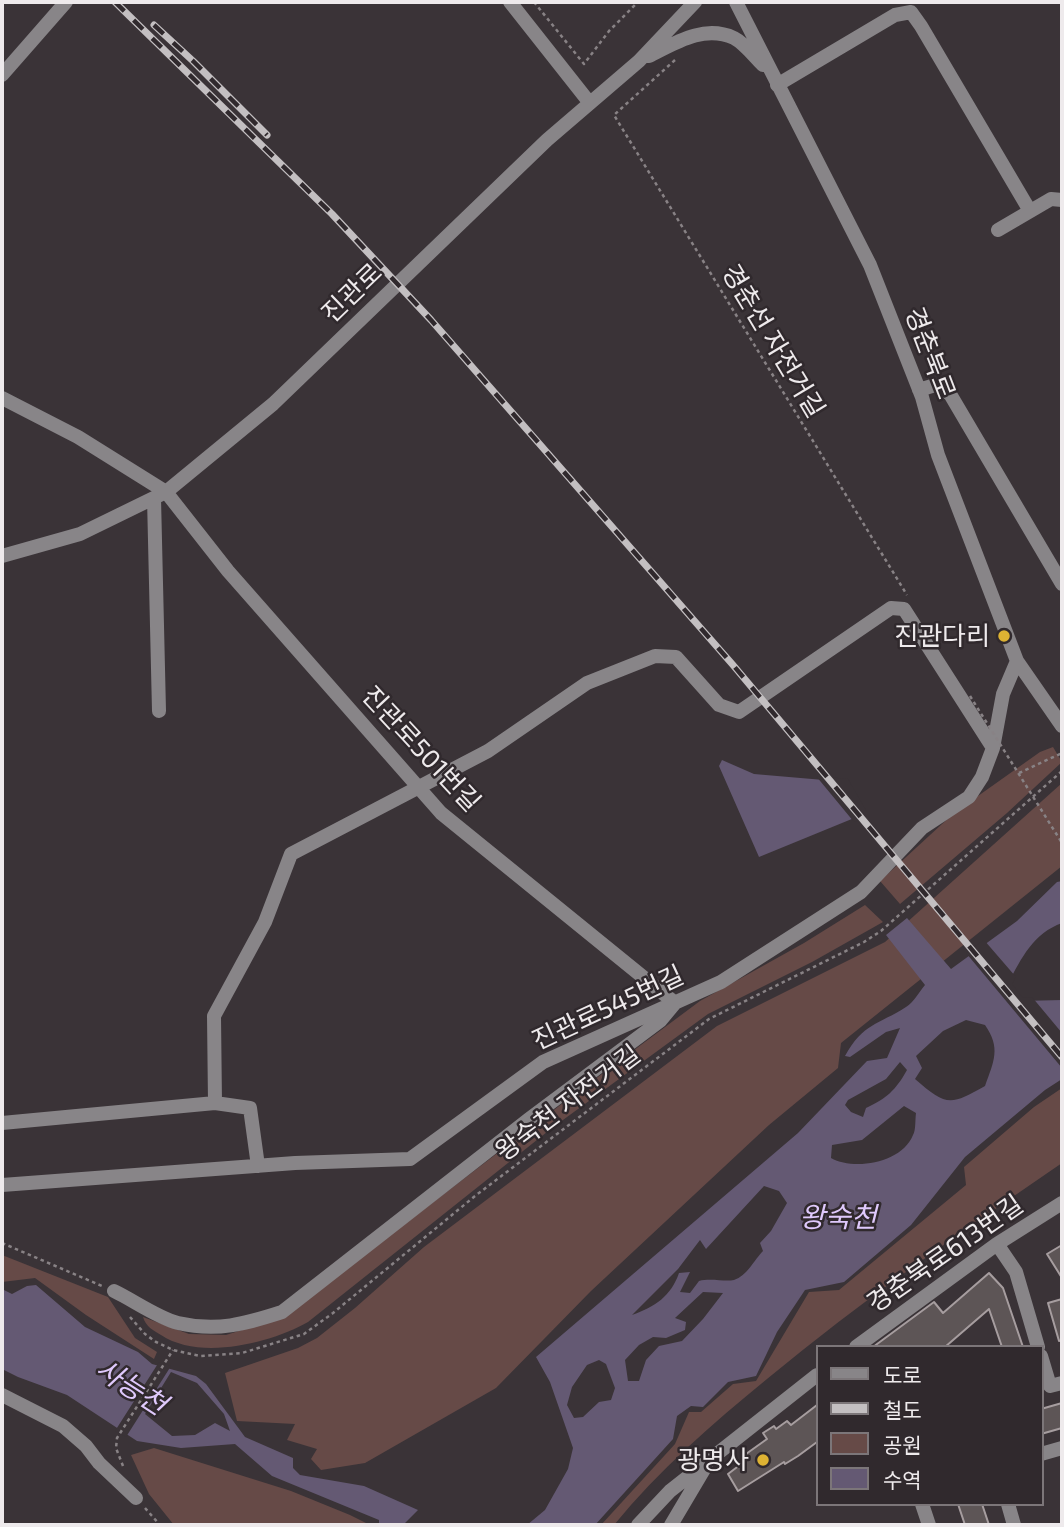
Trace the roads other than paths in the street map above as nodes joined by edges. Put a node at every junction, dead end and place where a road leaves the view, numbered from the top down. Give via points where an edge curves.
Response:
1 (66, 2) edge
2 (510, 2) edge
3 (695, 2) edge
4 (736, 2) edge
5 (915, 7) edge
6 (639, 61) junction
7 (2, 75) edge
8 (774, 79) junction
9 (589, 102) junction
10 (1062, 200) edge
11 (1030, 211) junction
12 (998, 230) dead end
13 (919, 390) junction
14 (2, 397) edge
15 (160, 495) junction
16 (2, 556) edge
17 (1062, 583) edge
18 (1017, 661) junction
19 (159, 711) dead end
20 (1058, 720) edge
21 (993, 748) junction
22 (418, 788) junction
23 (674, 1003) junction
24 (215, 1103) junction
25 (2, 1123) edge
26 (258, 1166) junction
27 (2, 1185) edge
28 (1062, 1203) edge
29 (998, 1244) junction
30 (114, 1291) road end
31 (859, 1345) edge
32 (1037, 1345) edge
33 (1043, 1362) edge
34 (816, 1376) edge
35 (1051, 1386) edge
36 (2, 1395) edge
37 (1062, 1448) edge
38 (1043, 1453) edge
39 (710, 1459) junction
40 (136, 1498) road end
41 (923, 1506) edge
42 (1009, 1506) edge
43 (638, 1525) edge
44 (671, 1525) edge
45 (929, 1525) edge
46 (1014, 1525) edge

1 - 7 street
2 - 9 street
3 - 6 street, 진관로
4 - 8 street, 경춘북로
5 - 8 street
5 - 11 street
6 - 8 street via 702,33 717,33 736,39
6 - 9 street, 진관로
8 - 13 street, 경춘북로 via 870,265
9 - 15 street, 진관로 via 273,404
10 - 11 street via 1051,199
11 - 12 street
13 - 17 street via 935,385 950,394
13 - 18 street, 경춘북로 via 938,455
14 - 15 street, 진관로501번길 via 78,437
15 - 16 street, 진관로 via 80,534
15 - 19 street
15 - 22 street, 진관로501번길
18 - 20 street, 경춘북로
18 - 21 street, 진관로545번길 via 1003,694
21 - 22 street via 904,609 891,608 739,712 719,705 676,657 654,656 587,683 488,751
21 - 23 street, 진관로545번길 via 969,797 922,828 861,892 721,982
22 - 23 street, 진관로501번길 via 441,813
22 - 24 street via 291,854 265,922 214,1016
23 - 26 street, 진관로545번길 via 543,1062 410,1159
23 - 30 street via 660,1021 282,1312 244,1325 190,1324
24 - 25 street
24 - 26 street via 250,1108
26 - 27 street, 진관로545번길
28 - 29 street, 경춘북로613번길
29 - 31 street, 경춘북로613번길
29 - 32 street via 1016,1272
33 - 35 street
34 - 39 street
36 - 40 street via 63,1426
37 - 38 street
39 - 43 street
39 - 44 street
41 - 45 street
42 - 46 street

